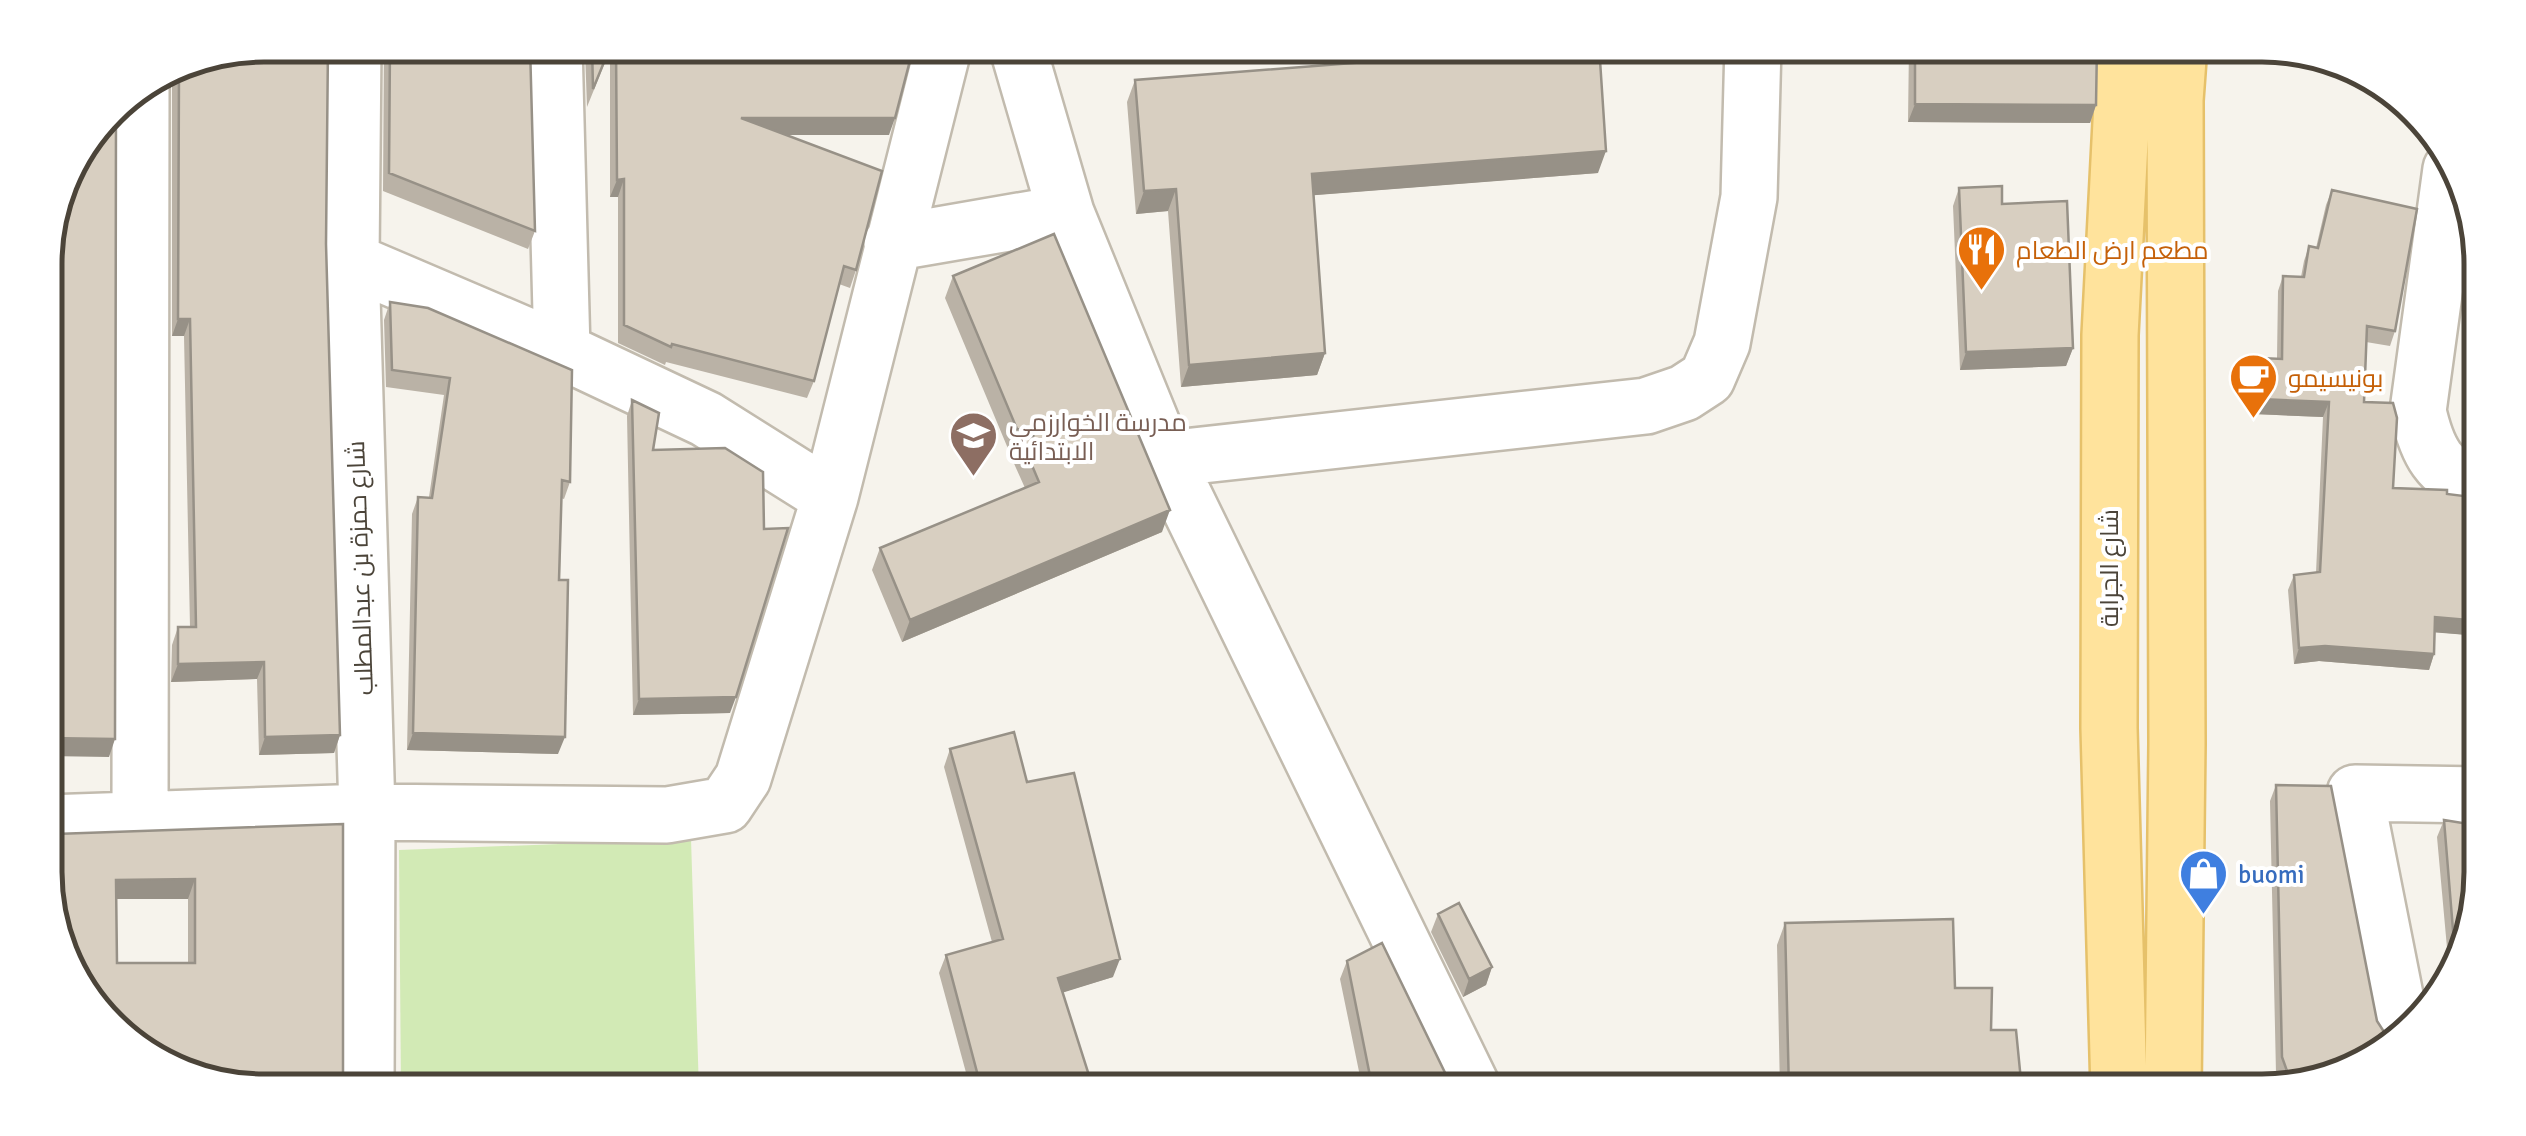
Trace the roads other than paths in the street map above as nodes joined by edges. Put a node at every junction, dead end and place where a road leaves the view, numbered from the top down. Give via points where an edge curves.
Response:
1 (353, 62) edge
2 (554, 62) edge
3 (940, 62) edge
4 (1022, 62) edge
5 (1753, 62) edge
6 (2124, 62) edge
7 (2178, 62) edge
8 (141, 105) edge
9 (2449, 190) edge
10 (1066, 213) junction
11 (892, 243) junction
12 (352, 261) junction
13 (562, 351) junction
14 (1166, 460) junction
15 (2464, 482) edge
16 (830, 497) junction
17 (2464, 795) edge
18 (367, 812) junction
19 (140, 821) junction
20 (62, 823) edge
21 (2399, 1018) edge
22 (1465, 1073) edge
23 (2118, 1073) edge
24 (2172, 1073) edge
25 (366, 1074) edge

1 - 12 street, شارع حمزة بن عبدالمطلب
2 - 13 street
3 - 11 street
4 - 10 street
5 - 14 street via 1748,197 1722,343 1707,378 1646,406
6 - 23 main road, شارع الجرابة via 2110,374 2108,728
7 - 24 main road
8 - 19 street
9 - 15 street via 2418,411 2424,438 2448,474
10 - 11 street
10 - 14 street
11 - 16 street
12 - 13 street
12 - 18 street, شارع حمزة بن عبدالمطلب
13 - 16 street via 706,419
14 - 22 street
16 - 18 street via 742,778 725,805 667,815
17 - 21 street via 2356,794
18 - 19 street
18 - 25 street, شارع حمزة بن عبدالمطلب
19 - 20 street

